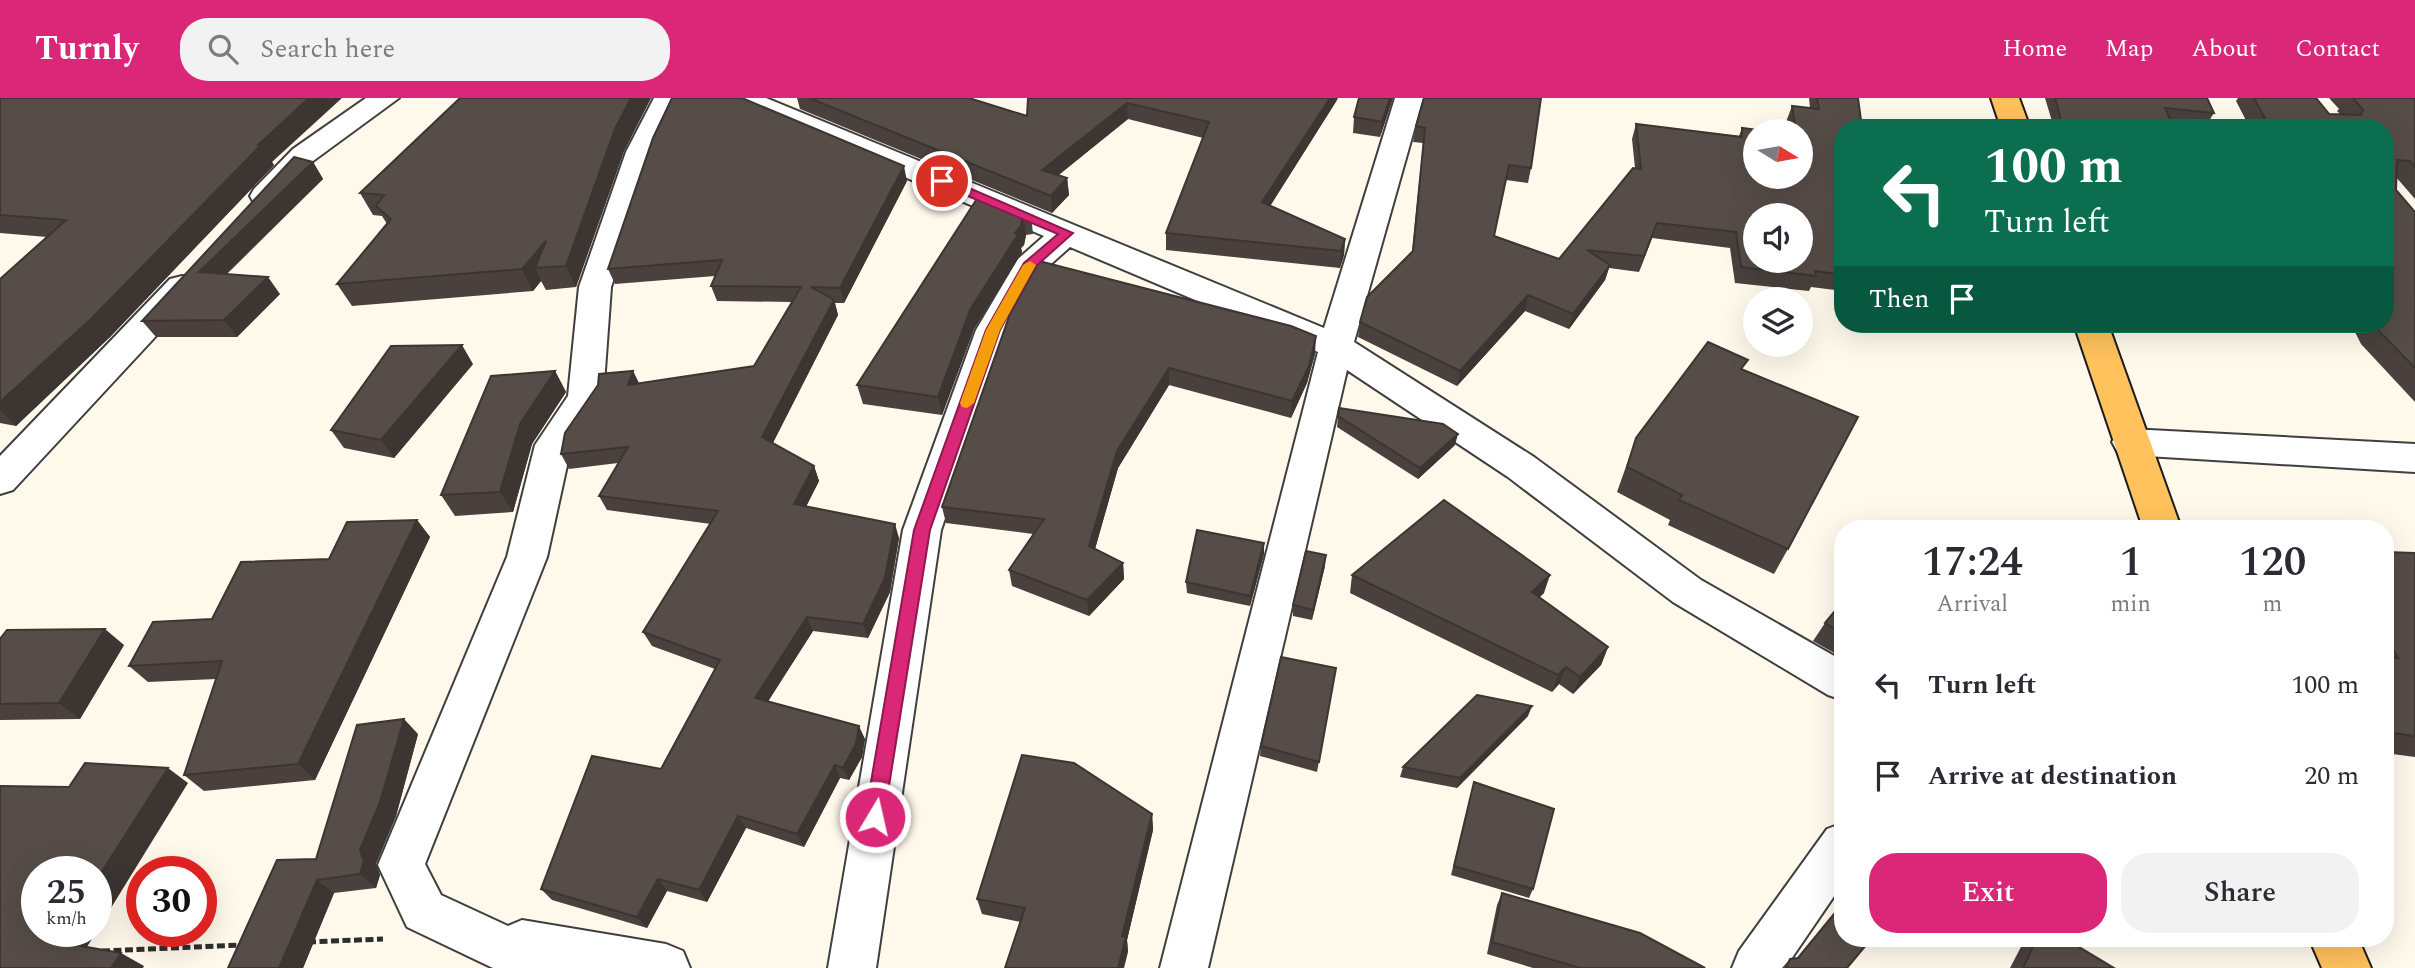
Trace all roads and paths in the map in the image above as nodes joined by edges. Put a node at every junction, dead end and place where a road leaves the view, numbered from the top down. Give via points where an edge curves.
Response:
1 (385, 98) edge
2 (668, 98) edge
3 (742, 98) edge
4 (1409, 98) edge
5 (2005, 98) edge
6 (2013, 119) edge
7 (248, 215) edge
8 (1067, 233) junction
9 (201, 265) edge
10 (2094, 333) edge
11 (1336, 346) junction
12 (2130, 442) junction
13 (2415, 458) edge
14 (0, 480) edge
15 (2159, 520) edge
16 (1834, 677) edge
17 (1834, 857) edge
18 (472, 936) junction
19 (388, 939) dead end
20 (305, 942) dead end
21 (250, 945) edge
22 (2337, 947) edge
23 (97, 951) edge
24 (550, 968) edge
25 (666, 968) edge
26 (852, 968) edge
27 (1184, 968) edge
28 (1756, 968) edge
29 (2347, 968) edge

1 - 7 street via 303,155
2 - 18 street via 641,152 595,287 585,398 553,444 527,557 401,865 424,911
3 - 8 street
4 - 11 street
5 - 6 main road
8 - 11 street
8 - 26 street via 1029,266 993,330 922,530
9 - 14 street
10 - 12 main road
11 - 16 street via 1521,467 1687,591
11 - 27 street
12 - 13 street
12 - 15 main road
17 - 28 street
18 - 24 street
18 - 25 street
19 - 20 path
21 - 23 path
22 - 29 main road

